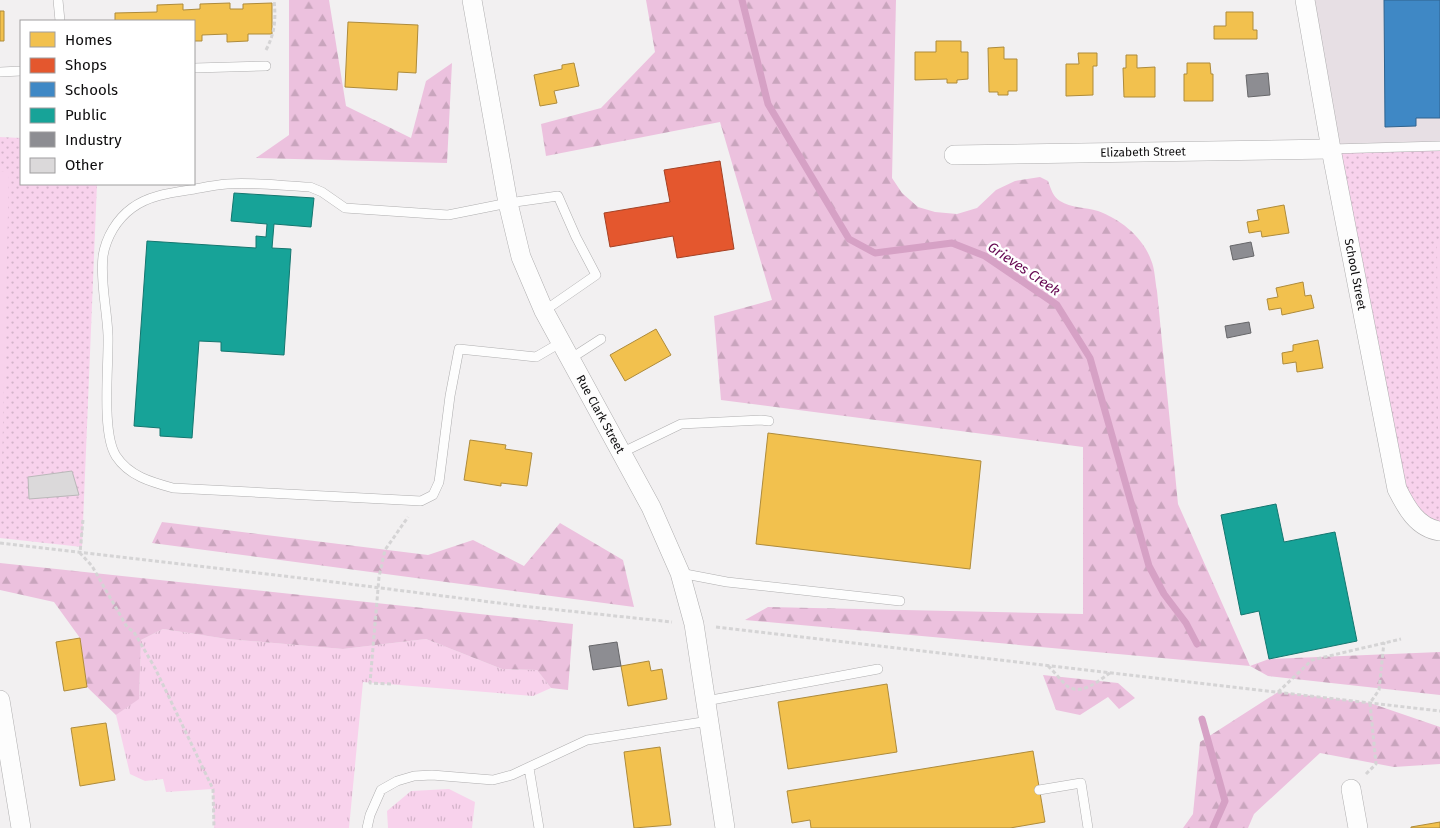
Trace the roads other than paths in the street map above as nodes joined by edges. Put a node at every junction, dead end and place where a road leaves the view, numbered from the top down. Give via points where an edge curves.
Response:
1 (58, 0) edge
2 (472, 0) edge
3 (1305, 0) edge
4 (60, 20) edge
5 (266, 66) road end
6 (195, 68) edge
7 (20, 71) edge
8 (0, 72) edge
9 (1440, 146) edge
10 (1331, 149) junction
11 (954, 155) dead end
12 (508, 203) junction
13 (544, 311) junction
14 (600, 339) dead end
15 (560, 343) junction
16 (569, 360) junction
17 (769, 421) dead end
18 (621, 453) junction
19 (1438, 531) edge
20 (680, 573) junction
21 (900, 601) dead end
22 (878, 669) dead end
23 (0, 700) edge
24 (706, 701) junction
25 (709, 721) junction
26 (529, 768) junction
27 (1351, 789) road end
28 (1040, 790) dead end
29 (22, 828) edge
30 (367, 828) edge
31 (539, 828) edge
32 (725, 828) edge
33 (1088, 828) edge
34 (1358, 828) edge

1 - 4 lane
2 - 12 street, Rue Clark Street
3 - 10 street, School Street
5 - 6 lane
7 - 8 lane
9 - 10 lane
10 - 11 street, Elizabeth Street
10 - 19 street, School Street via 1396,489 1409,512 1421,523
12 - 13 street, Rue Clark Street via 521,257
12 - 13 lane via 558,196 596,275
12 - 15 lane via 448,215 345,208 310,188 227,184 147,199 119,220 103,254 109,350 109,440 123,465 135,475 173,488 421,501 433,495 440,482 459,349 536,357
13 - 15 street, Rue Clark Street
14 - 16 lane
15 - 16 street, Rue Clark Street
16 - 18 street, Rue Clark Street
17 - 18 lane via 680,424
18 - 20 street, Rue Clark Street via 651,507
20 - 21 lane via 726,582
20 - 24 street, Rue Clark Street via 694,624
22 - 24 lane
23 - 29 street
24 - 25 street, Rue Clark Street
25 - 26 lane via 587,740
25 - 32 street, Rue Clark Street
26 - 30 lane via 494,780 432,775 397,781 381,790
26 - 31 lane
27 - 34 street
28 - 33 lane via 1081,784

